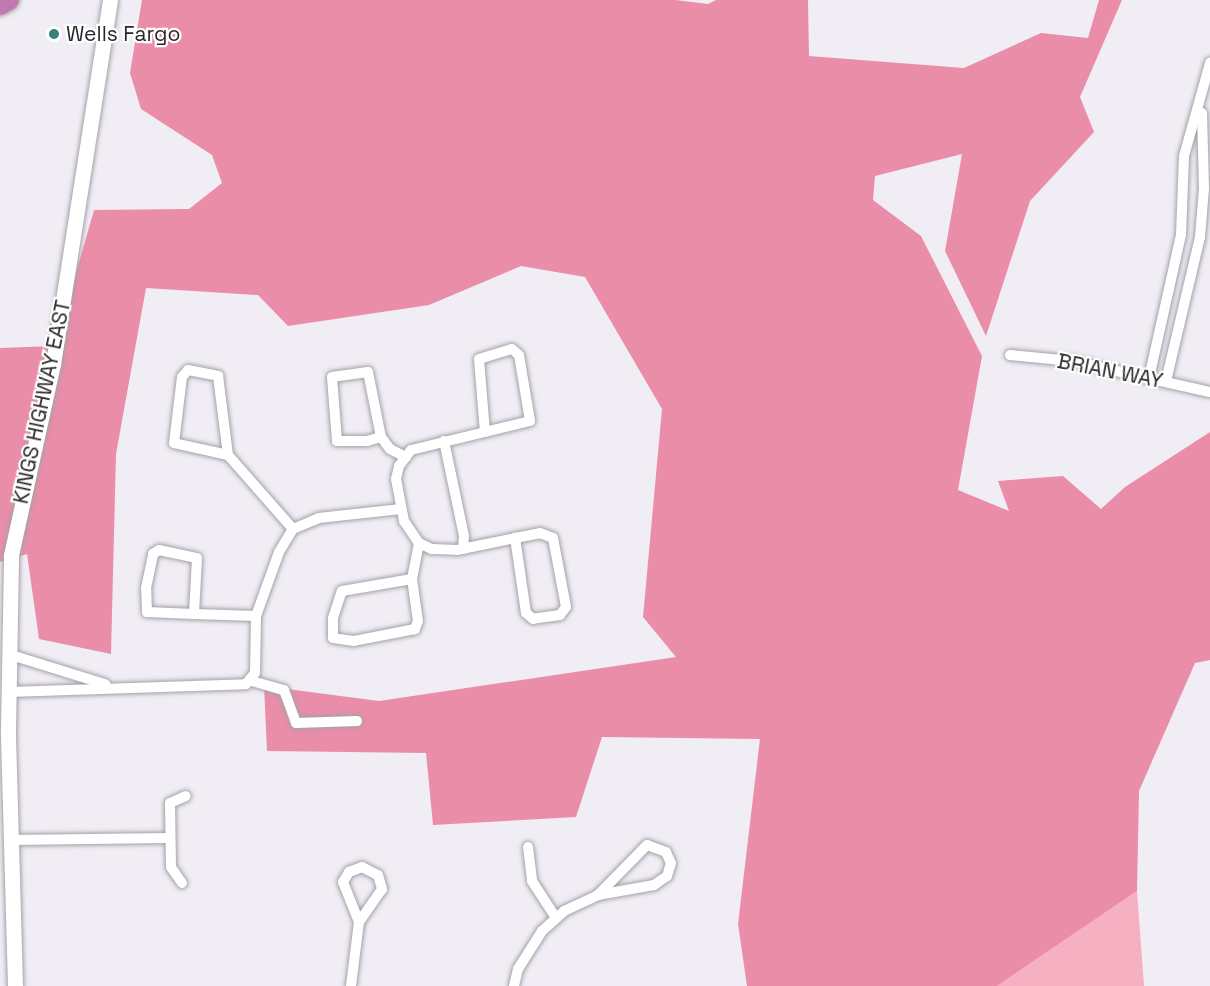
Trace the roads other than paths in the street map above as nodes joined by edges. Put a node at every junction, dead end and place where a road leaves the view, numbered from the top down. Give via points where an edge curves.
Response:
1 (9, 0) edge
2 (110, 0) edge
3 (0, 5) edge
4 (1210, 63) edge
5 (1201, 106) junction
6 (1183, 212) junction
7 (1203, 213) junction
8 (1172, 283) junction
9 (1190, 286) junction
10 (1010, 355) dead end
11 (1149, 378) junction
12 (1166, 381) junction
13 (1210, 392) edge
14 (485, 432) junction
15 (381, 437) junction
16 (444, 441) junction
17 (228, 455) junction
18 (406, 457) junction
19 (401, 509) junction
20 (293, 530) junction
21 (515, 537) junction
22 (419, 543) junction
23 (463, 549) junction
24 (412, 579) junction
25 (4, 599) edge
26 (194, 614) junction
27 (256, 616) junction
28 (8, 654) junction
29 (252, 681) junction
30 (111, 686) junction
31 (9, 692) junction
32 (357, 721) dead end
33 (186, 796) dead end
34 (169, 838) junction
35 (10, 840) junction
36 (528, 847) dead end
37 (182, 883) dead end
38 (598, 896) junction
39 (556, 918) junction
40 (359, 922) junction
41 (15, 986) edge
42 (351, 986) edge
43 (514, 986) edge

1 - 3 highway
2 - 25 street, KINGS HIGHWAY EAST via 53,364
4 - 5 street
5 - 6 street via 1185,156
5 - 7 street
6 - 7 street
6 - 8 street
7 - 9 street
8 - 9 street
8 - 11 street
9 - 12 street
10 - 11 street, BRIAN WAY via 1072,361
11 - 12 street, BRIAN WAY
12 - 13 street, BRIAN WAY
14 - 14 street via 479,359 488,353 516,351 530,421
14 - 16 street
15 - 15 street via 337,441 332,377 359,371 370,374
15 - 18 street
16 - 18 street via 411,450
16 - 23 street via 464,536
17 - 17 street via 174,443 182,377 188,370 218,376
17 - 20 street
18 - 19 street via 396,478
19 - 20 street via 319,518
19 - 22 street
20 - 27 street via 279,552
21 - 21 street via 526,613 533,619 561,615 566,607 553,538 547,532
21 - 23 street
22 - 23 street via 432,549
22 - 24 street
24 - 24 street via 418,621 415,629 354,641 333,638 333,618 342,591
25 - 28 street, KINGS HIGHWAY EAST
26 - 26 street via 147,612 146,588 153,554 159,550 197,558
26 - 27 street
27 - 29 street
28 - 30 street
28 - 31 street, KINGS HIGHWAY EAST
29 - 30 street via 217,686
29 - 32 street via 284,690 296,723
30 - 31 street
31 - 35 street, KINGS HIGHWAY EAST
33 - 34 street via 170,803
34 - 35 street
34 - 37 street via 171,867
35 - 41 street, KINGS HIGHWAY EAST
36 - 39 street via 528,872
38 - 38 street via 662,881 671,870 666,852 655,845 641,847
38 - 39 street
39 - 43 street via 524,956
40 - 40 street via 343,882 349,872 362,867 378,874 382,889
40 - 42 street

